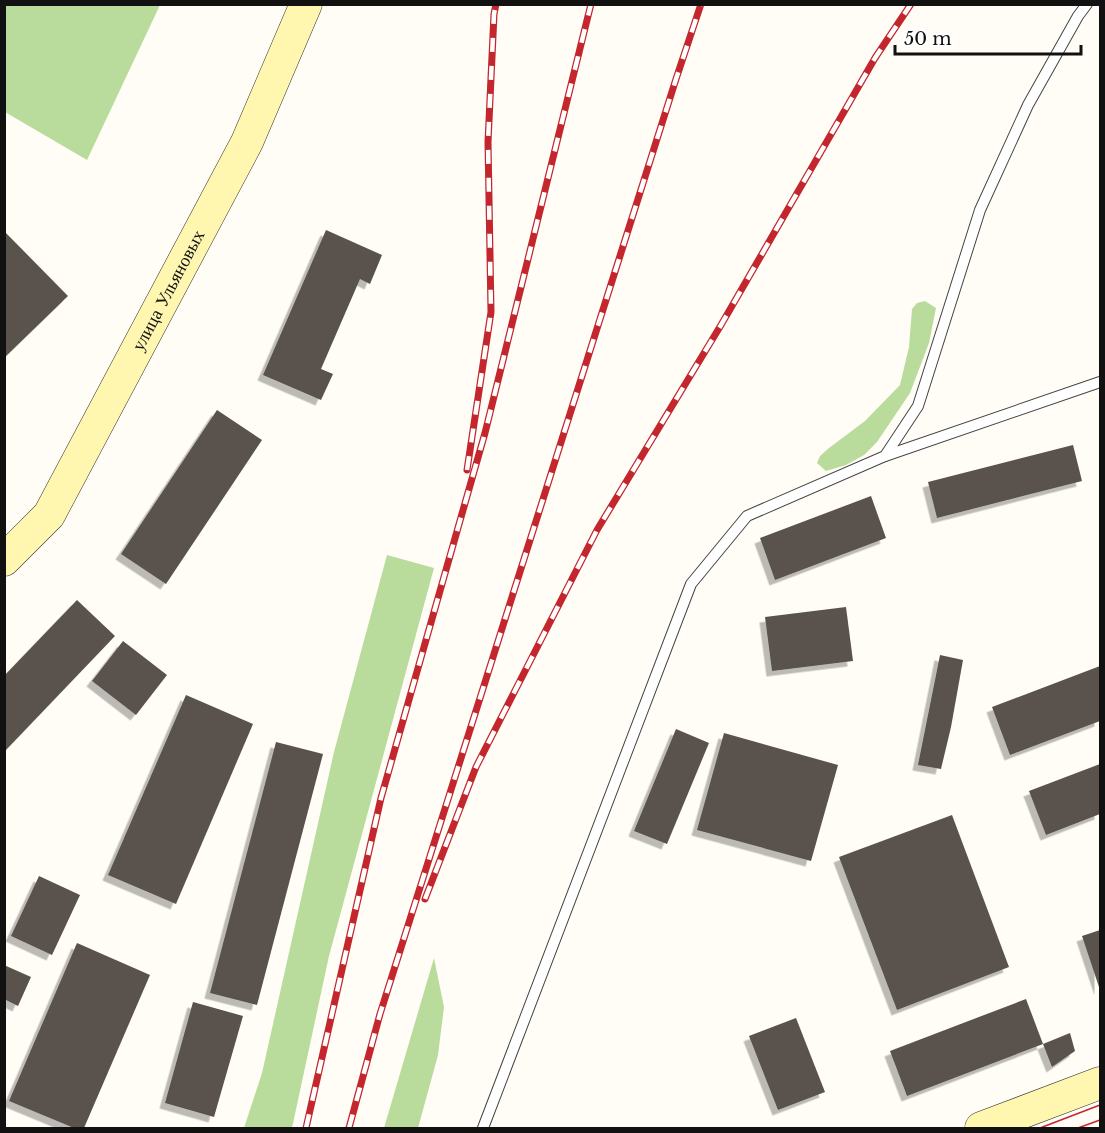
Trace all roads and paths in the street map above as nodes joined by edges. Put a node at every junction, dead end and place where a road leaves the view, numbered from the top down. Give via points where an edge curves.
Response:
1 (306, 4) edge
2 (1087, 4) edge
3 (1101, 382) edge
4 (885, 456) junction
5 (4, 560) edge
6 (1101, 1083) edge
7 (483, 1128) edge
8 (981, 1128) edge

1 - 5 street, улица Ульяновых via 247,142 49,515
2 - 4 lane via 1028,105 980,210 918,406
3 - 4 lane
4 - 7 lane via 747,516 692,584
6 - 8 street

